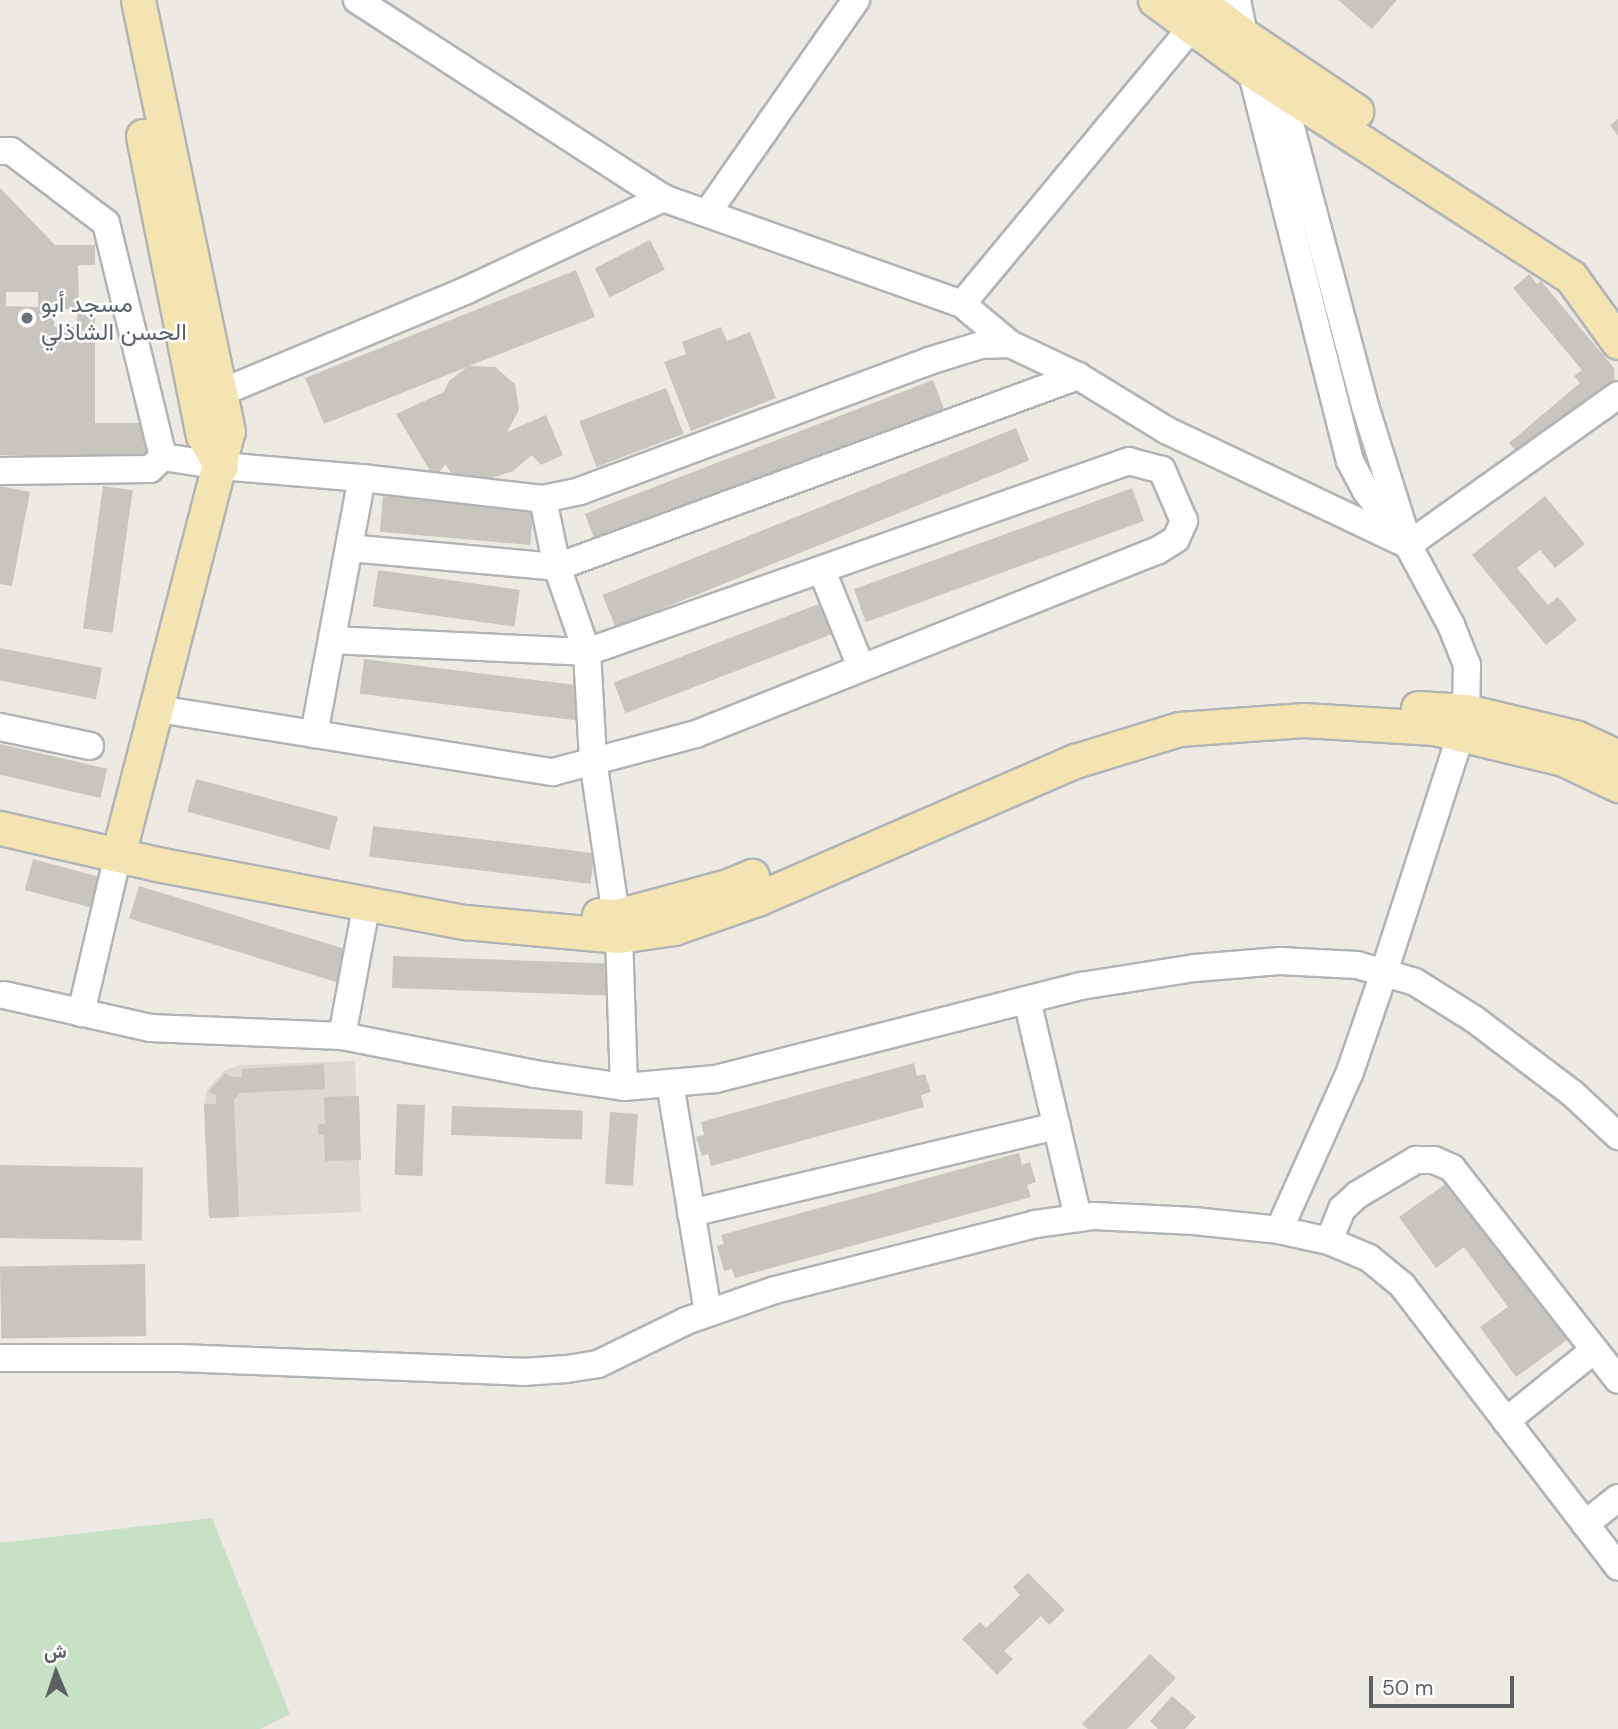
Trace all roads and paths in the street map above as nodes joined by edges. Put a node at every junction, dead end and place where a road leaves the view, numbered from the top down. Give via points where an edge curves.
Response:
1 (115, 0) edge
2 (138, 0) edge
3 (357, 0) edge
4 (856, 0) edge
5 (1155, 0) edge
6 (1237, 0) edge
7 (1195, 14) edge
8 (1245, 37) junction
9 (1251, 70) junction
10 (1282, 90) junction
11 (0, 151) edge
12 (663, 198) junction
13 (708, 212) junction
14 (962, 304) junction
15 (1618, 309) edge
16 (1618, 342) edge
17 (1010, 344) junction
18 (1078, 376) junction
19 (220, 393) junction
20 (1618, 395) edge
21 (1166, 430) junction
22 (163, 457) junction
23 (1146, 464) junction
24 (221, 466) junction
25 (0, 471) edge
26 (362, 478) junction
27 (543, 499) junction
28 (1408, 545) junction
29 (349, 548) junction
30 (557, 567) junction
31 (822, 571) junction
32 (332, 640) junction
33 (587, 652) junction
34 (860, 667) junction
35 (158, 709) junction
36 (1464, 723) junction
37 (0, 727) edge
38 (314, 734) junction
39 (90, 746) dead end
40 (1618, 757) edge
41 (593, 760) junction
42 (1618, 785) edge
43 (0, 810) edge
44 (0, 828) edge
45 (120, 846) junction
46 (367, 903) junction
47 (618, 926) junction
48 (1384, 973) junction
49 (1, 1000) edge
50 (1027, 1000) junction
51 (81, 1013) junction
52 (342, 1036) junction
53 (670, 1083) junction
54 (624, 1087) junction
55 (1057, 1126) junction
56 (1618, 1136) edge
57 (691, 1213) junction
58 (1079, 1218) junction
59 (1279, 1230) junction
60 (1329, 1241) junction
61 (708, 1312) junction
62 (1594, 1350) junction
63 (0, 1358) edge
64 (1618, 1380) edge
65 (1506, 1421) junction
66 (1618, 1498) edge
67 (1585, 1524) junction
68 (1618, 1567) edge

1 - 24 main road via 203,435
2 - 19 main road
3 - 12 street
4 - 13 street
5 - 7 main road
6 - 8 street
7 - 8 main road
7 - 9 main road
7 - 14 street
8 - 9 street
8 - 10 street
8 - 15 main road via 1584,265
9 - 10 main road
9 - 28 street via 1350,461 1366,491
10 - 16 main road via 1570,277
10 - 28 street via 1365,406
11 - 22 street via 11,151 106,223
12 - 13 street
12 - 19 street via 467,290
13 - 14 street
14 - 17 street
17 - 18 street
17 - 27 street via 981,345 929,361 580,491
18 - 21 street
18 - 30 street
19 - 24 main road via 228,431
20 - 28 street
21 - 23 street
21 - 28 street
22 - 24 street
22 - 25 street via 150,469
23 - 31 street via 1129,461
23 - 34 street via 1162,470 1184,521 1176,539 1157,551
24 - 26 street
24 - 35 main road
26 - 27 street
26 - 29 street
27 - 30 street
28 - 36 street via 1467,665
29 - 30 street
29 - 32 street
30 - 33 street
31 - 33 street
31 - 34 street
32 - 33 street
32 - 38 street
33 - 41 street
34 - 41 street via 696,734
35 - 38 street
35 - 45 main road
36 - 40 main road via 1575,737
36 - 42 main road via 1563,759
36 - 47 main road via 1300,701 1180,711 1074,744 728,886
36 - 48 street
37 - 39 street
38 - 41 street via 553,772
41 - 47 street
43 - 45 main road
44 - 45 main road
45 - 46 main road
45 - 47 main road via 362,891
45 - 51 street
46 - 47 main road via 465,922
46 - 52 street
47 - 54 street
48 - 50 street via 1357,965 1280,961 1195,968 1081,986
48 - 56 street via 1415,982 1474,1019 1573,1094
48 - 59 street via 1350,1072
49 - 51 street
50 - 53 street via 716,1079
50 - 55 street
51 - 52 street via 149,1028
52 - 54 street
53 - 54 street
53 - 57 street
55 - 57 street
55 - 58 street
57 - 61 street
58 - 59 street via 1194,1221
58 - 61 street via 1035,1224 775,1290
59 - 60 street
60 - 62 street via 1342,1209 1357,1195 1416,1160 1434,1160 1452,1168
60 - 65 street via 1369,1258 1402,1284
61 - 63 street via 598,1364 567,1369
62 - 64 street
62 - 65 street
65 - 67 street
66 - 67 street
67 - 68 street

